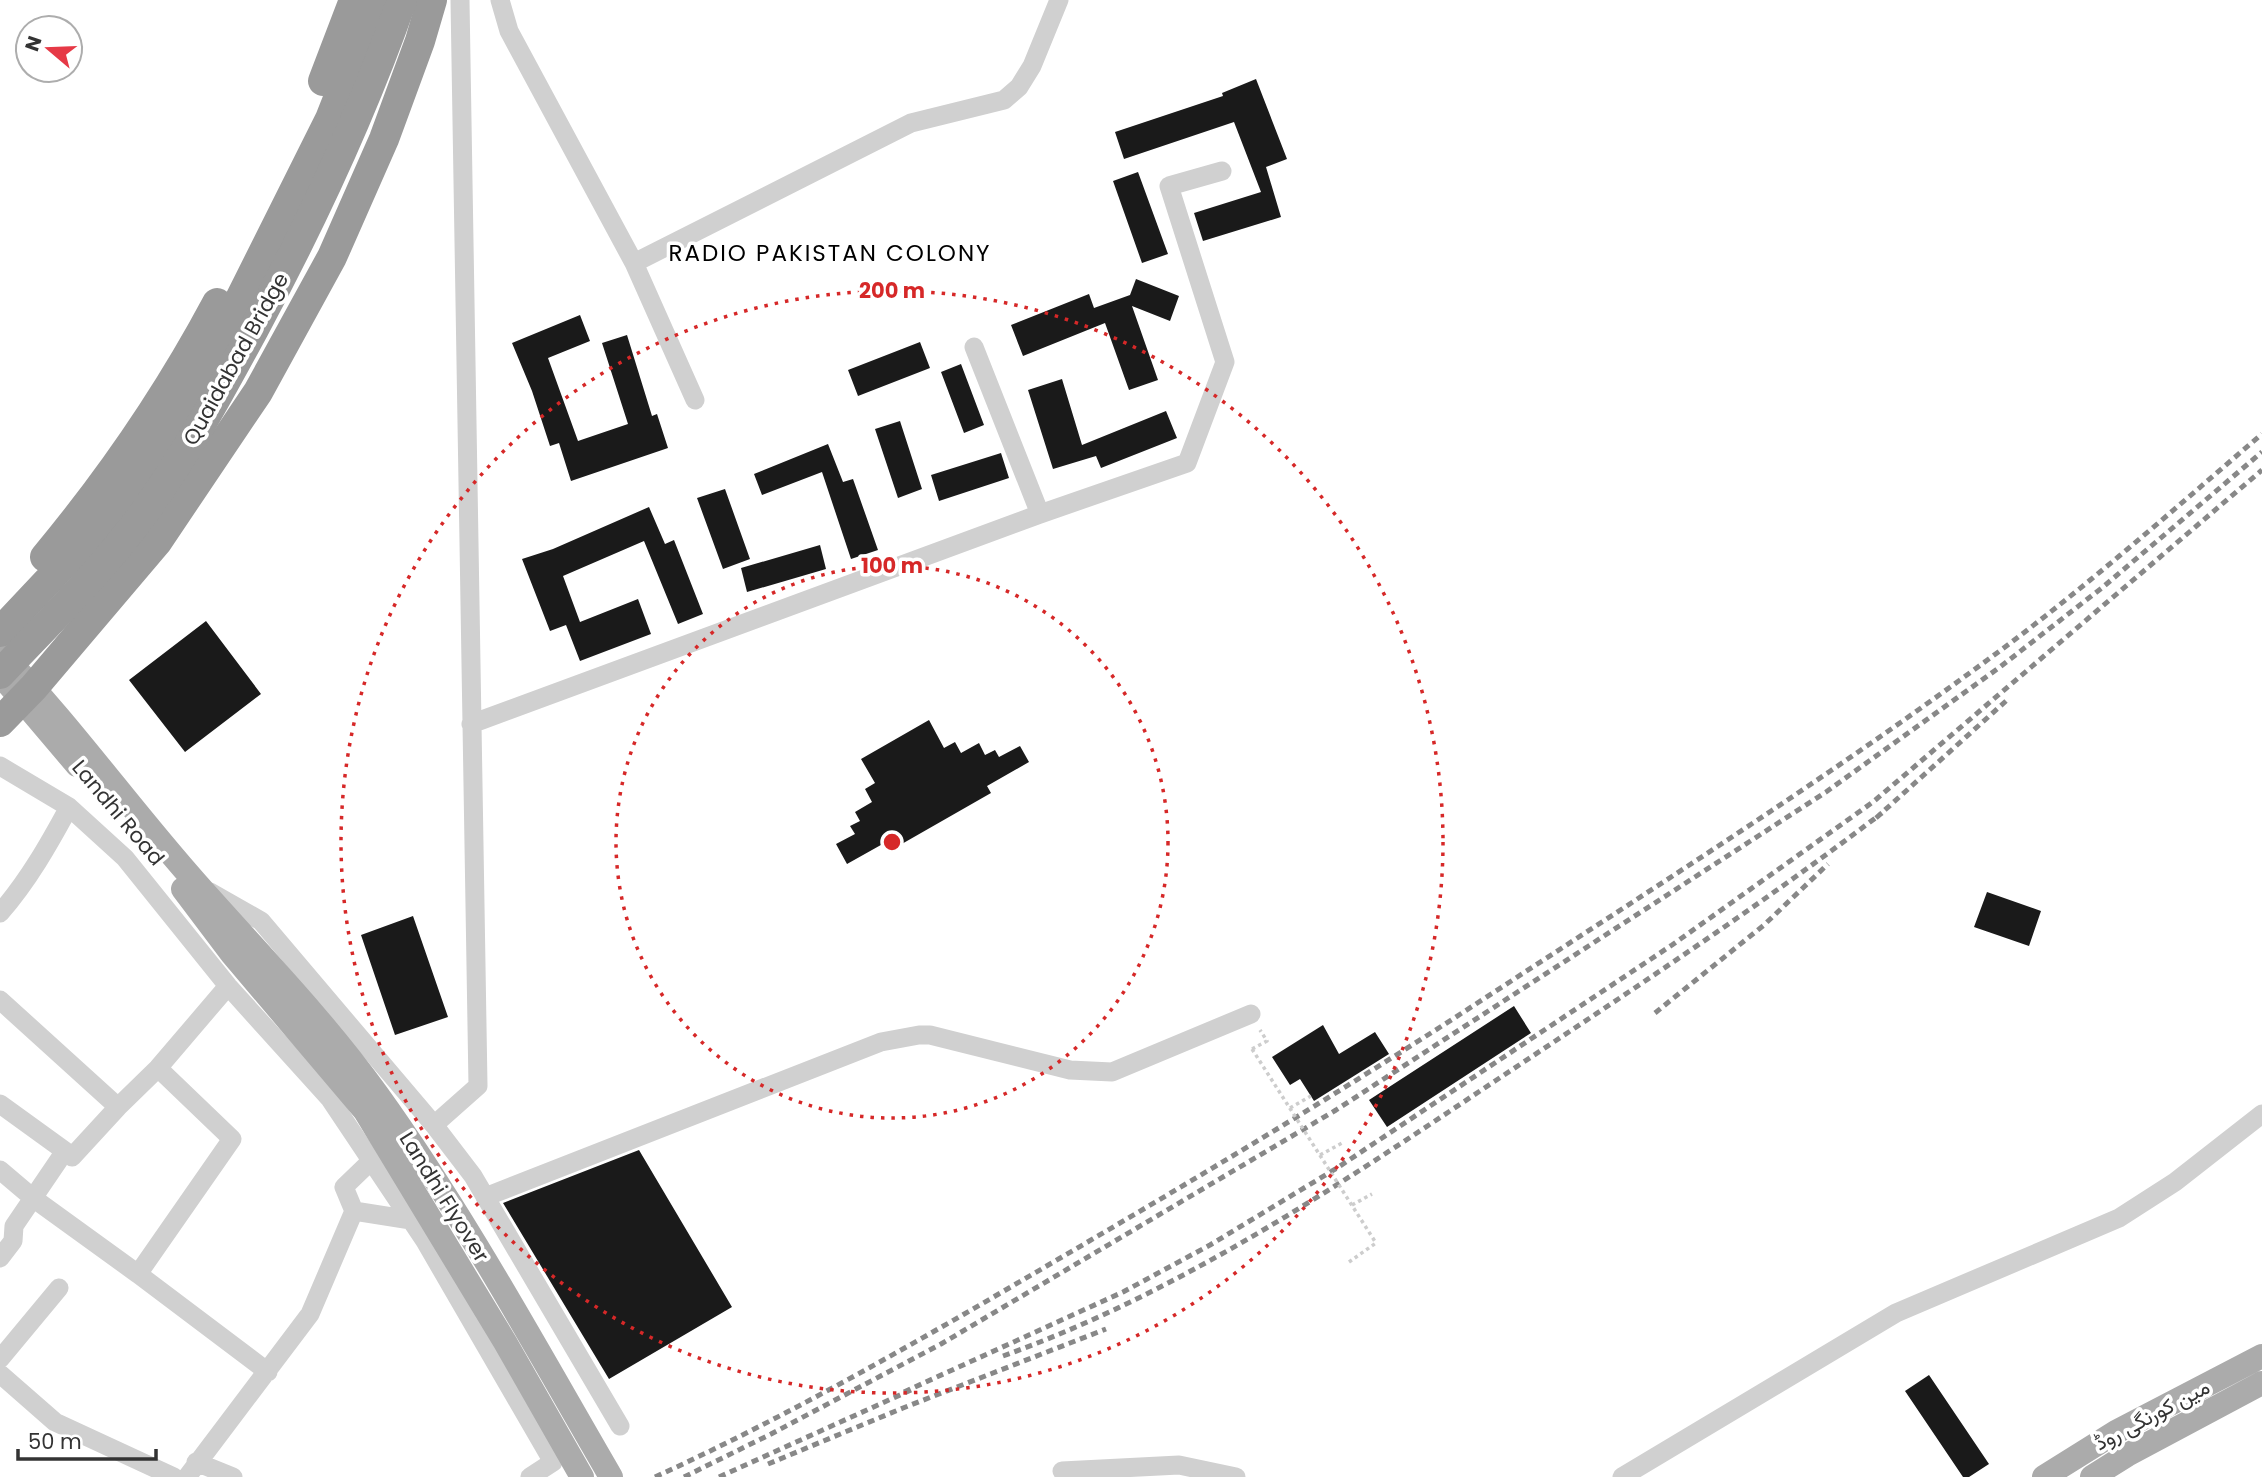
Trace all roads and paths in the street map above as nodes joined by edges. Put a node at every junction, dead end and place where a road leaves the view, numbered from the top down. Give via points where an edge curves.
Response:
1 (354, 0) edge
2 (377, 0) edge
3 (402, 0) edge
4 (432, 0) edge
5 (460, 0) edge
6 (500, 0) edge
7 (1059, 0) edge
8 (1222, 171) dead end
9 (634, 263) junction
10 (974, 347) dead end
11 (695, 400) dead end
12 (1040, 514) junction
13 (0, 608) edge
14 (0, 632) edge
15 (0, 652) edge
16 (0, 674) edge
17 (28, 694) junction
18 (0, 722) edge
19 (471, 724) junction
20 (0, 766) edge
21 (69, 807) junction
22 (198, 884) junction
23 (0, 913) edge
24 (240, 946) junction
25 (228, 986) junction
26 (0, 1000) edge
27 (1251, 1014) dead end
28 (1267, 1041) dead end
29 (159, 1068) junction
30 (1311, 1096) dead end
31 (0, 1104) edge
32 (118, 1107) junction
33 (1290, 1108) junction
34 (2262, 1114) edge
35 (434, 1125) junction
36 (1344, 1142) dead end
37 (65, 1151) junction
38 (1320, 1155) junction
39 (371, 1161) junction
40 (0, 1170) edge
41 (1372, 1194) dead end
42 (485, 1197) junction
43 (33, 1198) junction
44 (1352, 1205) junction
45 (354, 1211) junction
46 (411, 1220) junction
47 (0, 1258) edge
48 (1349, 1262) dead end
49 (142, 1269) junction
50 (59, 1288) dead end
51 (2262, 1356) edge
52 (0, 1359) edge
53 (268, 1373) junction
54 (0, 1374) edge
55 (2262, 1383) edge
56 (620, 1426) dead end
57 (192, 1470) edge
58 (1062, 1471) dead end
59 (174, 1477) edge
60 (233, 1477) edge
61 (530, 1477) edge
62 (582, 1477) edge
63 (611, 1477) edge
64 (1236, 1477) edge
65 (1622, 1477) edge
66 (2044, 1477) edge
67 (2092, 1477) edge

1 - 13 highway via 311,112 203,328 89,504
2 - 14 highway, Quaidabad Bridge via 330,119 210,359 167,433 94,531
3 - 16 highway, Quaidabad Bridge, bridge via 355,124 292,259 204,422 148,508 93,577
4 - 17 highway via 384,139 332,257 258,392 157,542
5 - 19 street
6 - 9 street via 509,31
7 - 9 street via 1032,66 1004,100 911,123
8 - 12 street via 1169,186 1225,362 1186,463
9 - 11 street
10 - 12 street
12 - 19 street
15 - 17 main road
16 - 17 main road, Landhi Road
17 - 18 highway
17 - 22 main road
17 - 24 main road, Landhi Road via 186,893
19 - 35 street via 478,1086
20 - 21 street
21 - 23 street
21 - 25 street via 125,858
22 - 24 main road
22 - 35 street via 261,921
24 - 62 main road, Landhi Flyover via 365,1111
24 - 63 main road, Landhi Flyover via 332,1033 386,1107 450,1205
25 - 29 street
25 - 39 street via 330,1099
26 - 32 street
27 - 42 street via 1112,1072 1070,1070 930,1035 881,1042
28 - 33 path, bridge via 1252,1049
29 - 32 street
29 - 49 street via 232,1139
30 - 33 path
31 - 37 street
32 - 37 street via 72,1157
33 - 38 path, bridge
34 - 65 street via 2119,1218 1896,1313
35 - 42 street
36 - 38 path
37 - 43 street
38 - 44 path, bridge
39 - 45 street via 344,1187
39 - 46 street
40 - 43 street
41 - 44 path
42 - 56 street
43 - 47 street
43 - 49 street
44 - 48 path, bridge via 1376,1243
45 - 46 street
45 - 53 street via 310,1314
46 - 61 street via 553,1462
49 - 53 street
50 - 52 street
51 - 66 main road, مین کورنگی روڈ via 2116,1432
53 - 57 street
54 - 59 street via 55,1422
55 - 67 main road, مین کورنگی روڈ
57 - 60 street
58 - 64 street via 1180,1465

